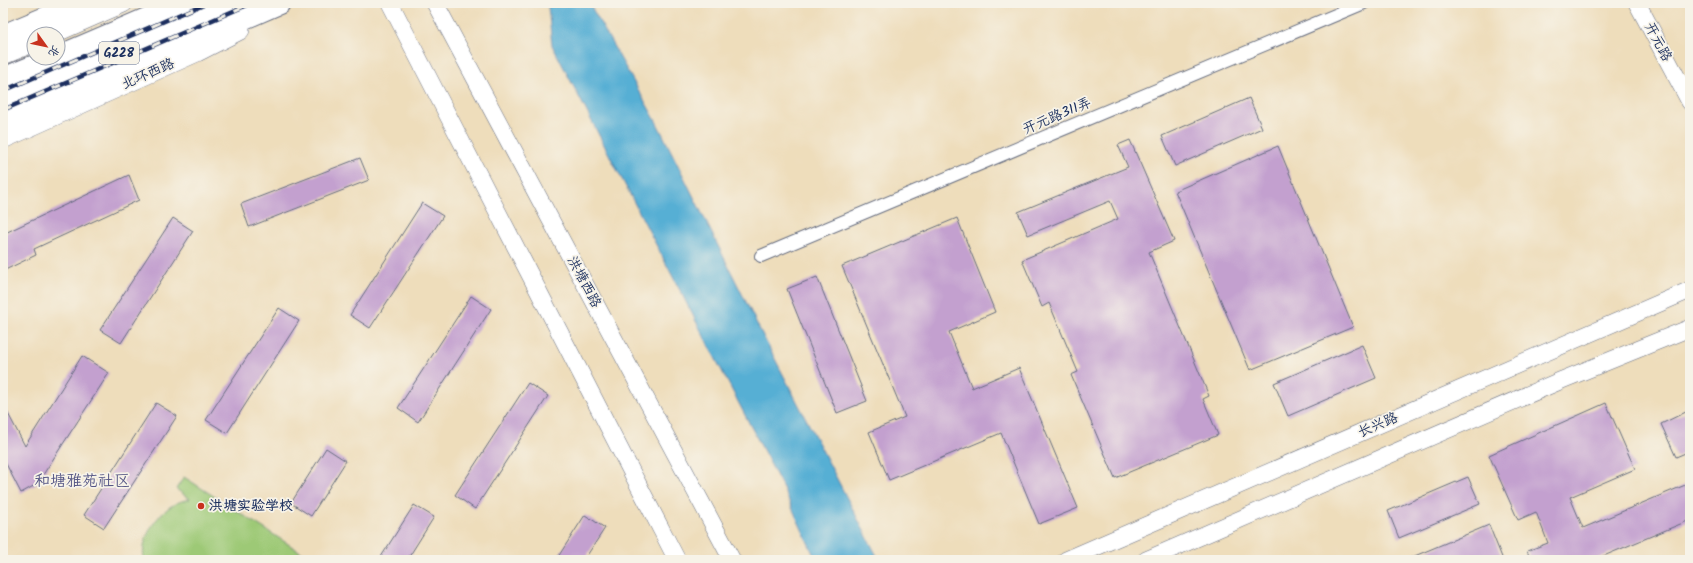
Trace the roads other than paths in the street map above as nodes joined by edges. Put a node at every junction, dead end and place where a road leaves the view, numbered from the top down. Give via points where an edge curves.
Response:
1 (81, 3) edge
2 (123, 3) edge
3 (184, 3) edge
4 (235, 3) edge
5 (279, 3) edge
6 (289, 3) edge
7 (390, 3) edge
8 (435, 3) edge
9 (1364, 3) edge
10 (1637, 3) edge
11 (66, 28) edge
12 (3, 36) edge
13 (26, 45) edge
14 (66, 54) edge
15 (3, 55) edge
16 (35, 66) edge
17 (3, 79) edge
18 (1690, 102) edge
19 (3, 103) edge
20 (3, 120) edge
21 (3, 139) edge
22 (761, 256) dead end
23 (1690, 290) edge
24 (1690, 328) edge
25 (675, 556) edge
26 (732, 560) edge
27 (1066, 560) edge
28 (1146, 560) edge

1 - 12 highway
2 - 11 main road
3 - 14 highway, G228
4 - 19 highway, G228
5 - 20 highway
6 - 21 main road, 北环西路 via 197,52
7 - 25 main road
8 - 26 main road, 洪塘西路
9 - 22 street, 开元路311弄
10 - 18 main road, 开元路
13 - 15 main road
16 - 17 highway
23 - 27 main road, 长兴路
24 - 28 main road via 1562,380

